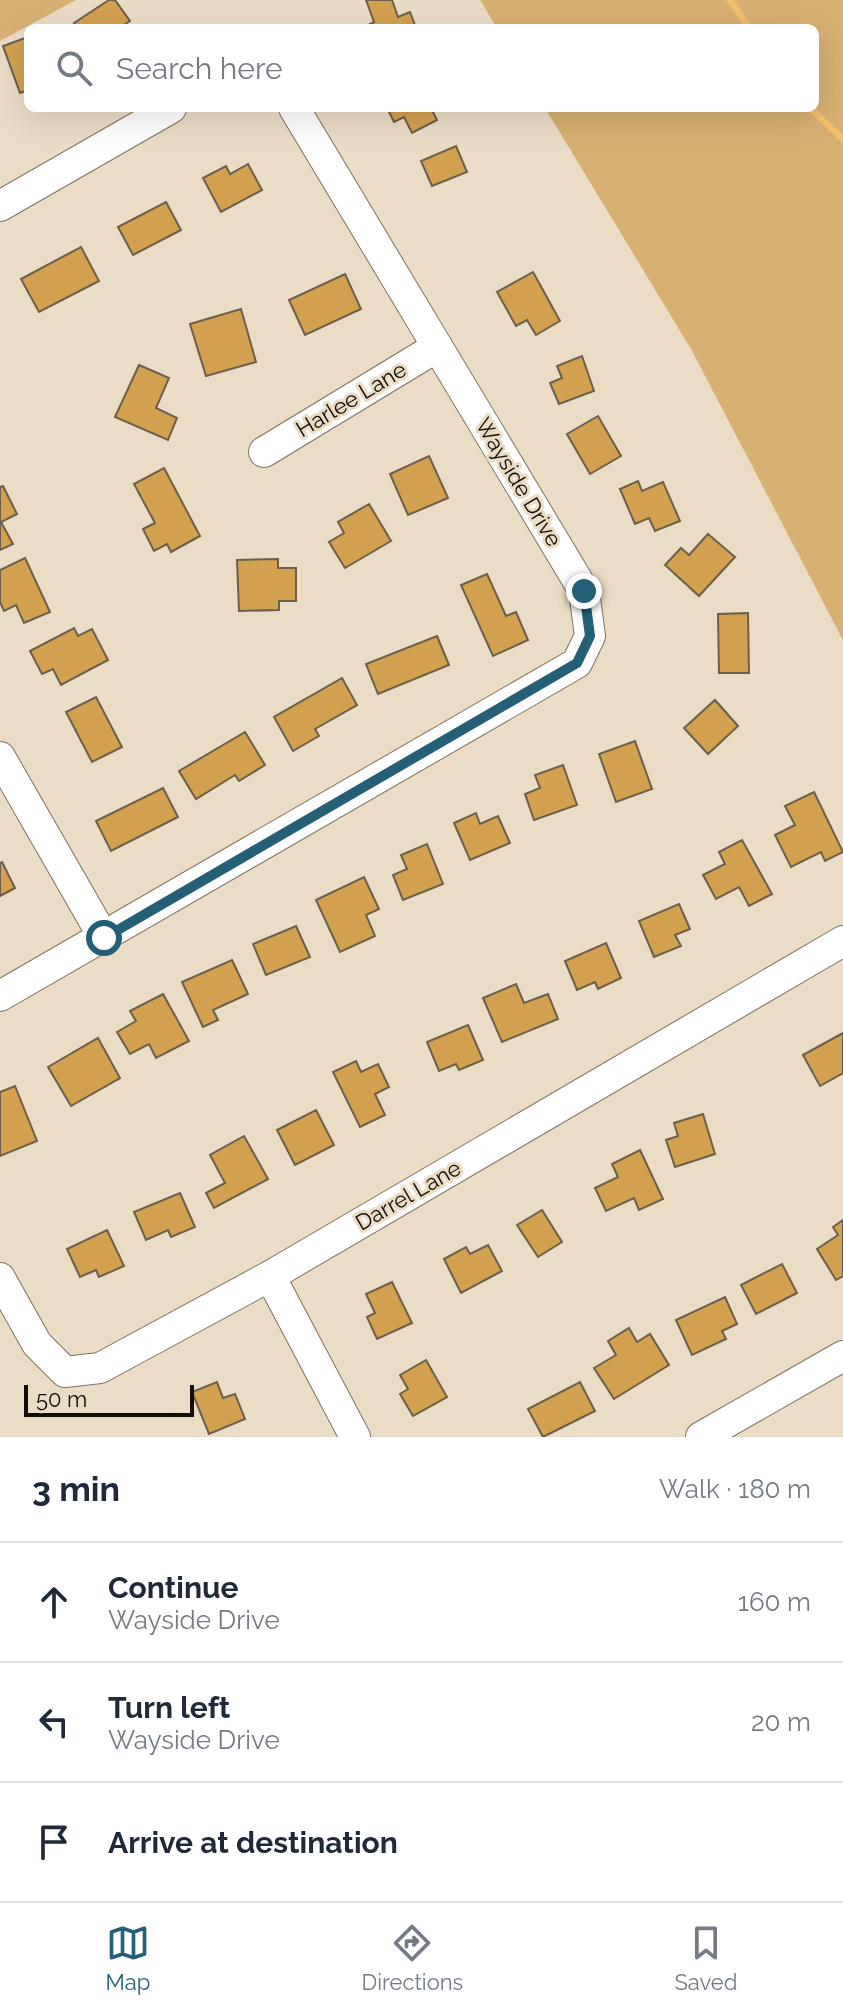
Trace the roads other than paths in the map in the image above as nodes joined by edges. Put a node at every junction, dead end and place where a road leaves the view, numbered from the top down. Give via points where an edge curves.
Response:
1 (164, 112) edge
2 (296, 112) edge
3 (0, 206) edge
4 (437, 347) junction
5 (264, 452) dead end
6 (0, 757) edge
7 (104, 938) junction
8 (843, 941) edge
9 (0, 996) edge
10 (270, 1276) junction
11 (0, 1278) edge
12 (843, 1356) edge
13 (355, 1437) edge
14 (701, 1437) edge

1 - 3 street
2 - 4 street, Wayside Drive
4 - 5 street, Harlee Lane
4 - 7 street, Wayside Drive via 584,591 590,636 577,663
6 - 7 street
7 - 9 street, Wayside Drive
8 - 10 street, Darrel Lane
10 - 11 street, Darrel Lane via 100,1368 65,1372 37,1344
10 - 13 street
12 - 14 street

